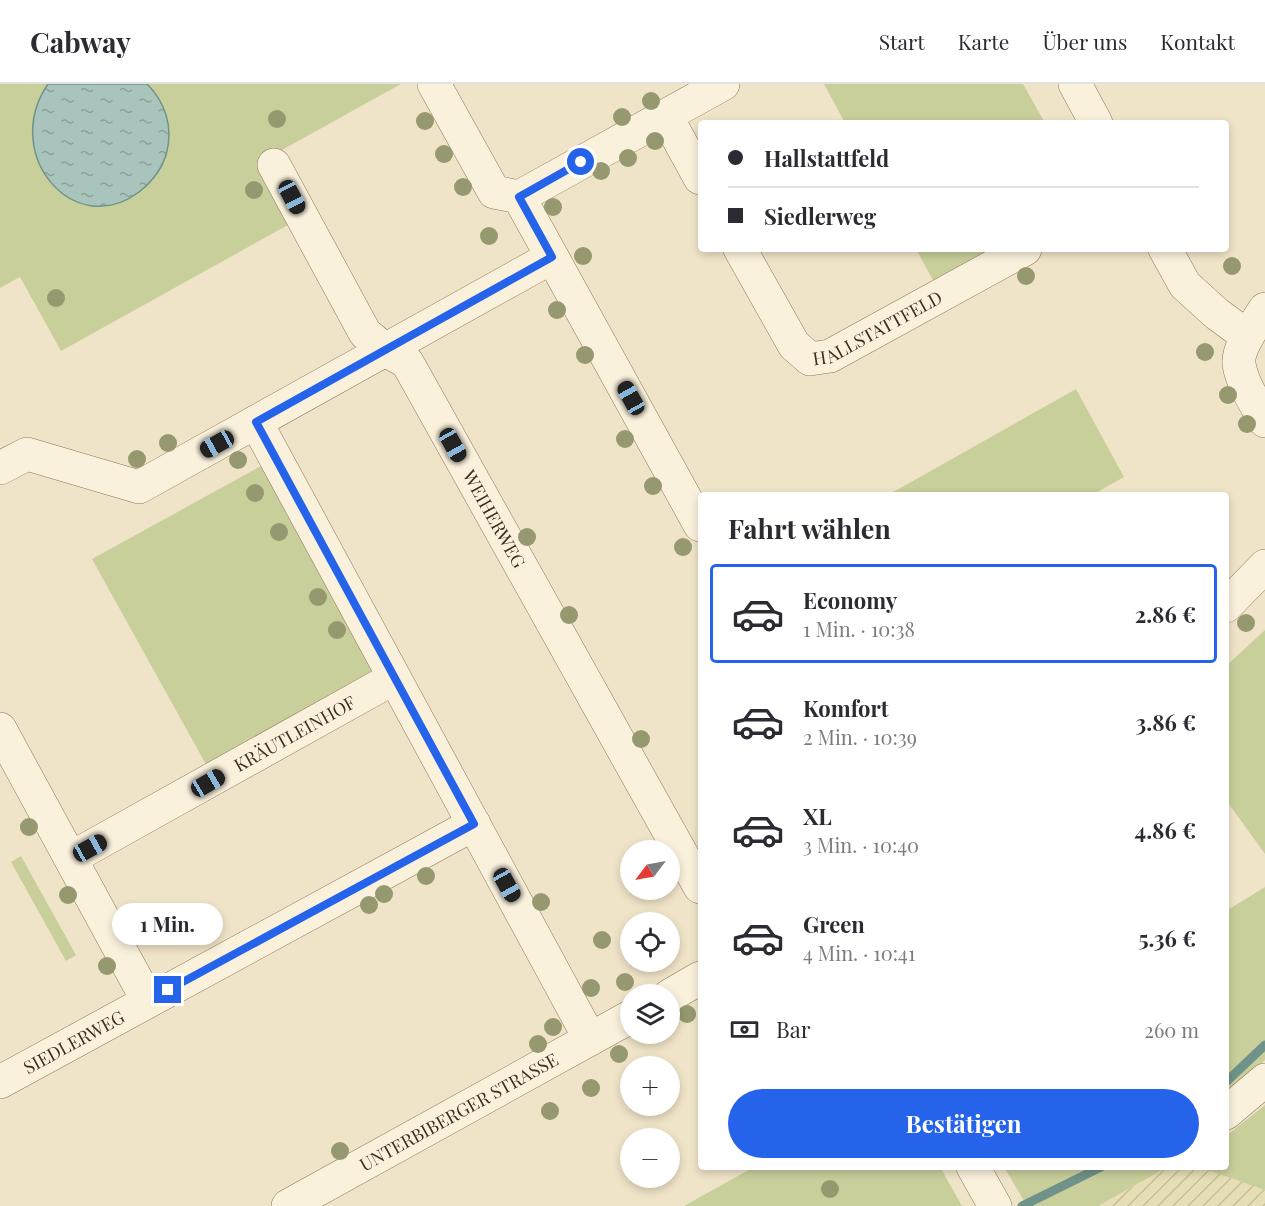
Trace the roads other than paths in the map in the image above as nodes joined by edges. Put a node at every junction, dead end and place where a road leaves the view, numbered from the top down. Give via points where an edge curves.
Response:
1 (434, 84) edge
2 (723, 84) edge
3 (1075, 84) edge
4 (666, 116) junction
5 (1094, 120) edge
6 (274, 165) dead end
7 (698, 174) edge
8 (519, 197) junction
9 (742, 252) edge
10 (1020, 252) edge
11 (1167, 252) edge
12 (552, 257) junction
13 (1260, 318) edge
14 (385, 350) junction
15 (1265, 421) edge
16 (256, 422) junction
17 (13, 461) edge
18 (698, 521) edge
19 (1265, 566) edge
20 (1229, 603) edge
21 (394, 678) junction
22 (0, 729) edge
23 (474, 824) junction
24 (71, 858) junction
25 (698, 883) edge
26 (698, 979) edge
27 (680, 990) edge
28 (148, 1001) junction
29 (620, 1022) edge
30 (590, 1039) junction
31 (1265, 1080) edge
32 (0, 1082) edge
33 (1229, 1110) edge
34 (975, 1171) edge
35 (288, 1206) edge
36 (995, 1206) edge

1 - 8 street via 494,192
2 - 4 street
3 - 5 street
4 - 7 street
4 - 8 street
6 - 14 street, WEIHERWEG via 365,333
8 - 12 street
9 - 10 street, HALLSTATTFELD via 794,345 810,358 830,356
11 - 13 street via 1185,285 1217,314
12 - 14 street
12 - 18 street
13 - 15 street via 1239,363
14 - 16 street
14 - 25 street, WEIHERWEG via 407,362
16 - 17 street via 139,487
16 - 21 street
19 - 20 street
21 - 23 street
21 - 24 street, KRÄUTLEINHOF
22 - 24 street
23 - 28 street, SIEDLERWEG
23 - 30 street
24 - 28 street
26 - 27 street
28 - 32 street, SIEDLERWEG
29 - 30 street, UNTERBIBERGER STRASSE
30 - 35 street, UNTERBIBERGER STRASSE
31 - 33 street
34 - 36 street

